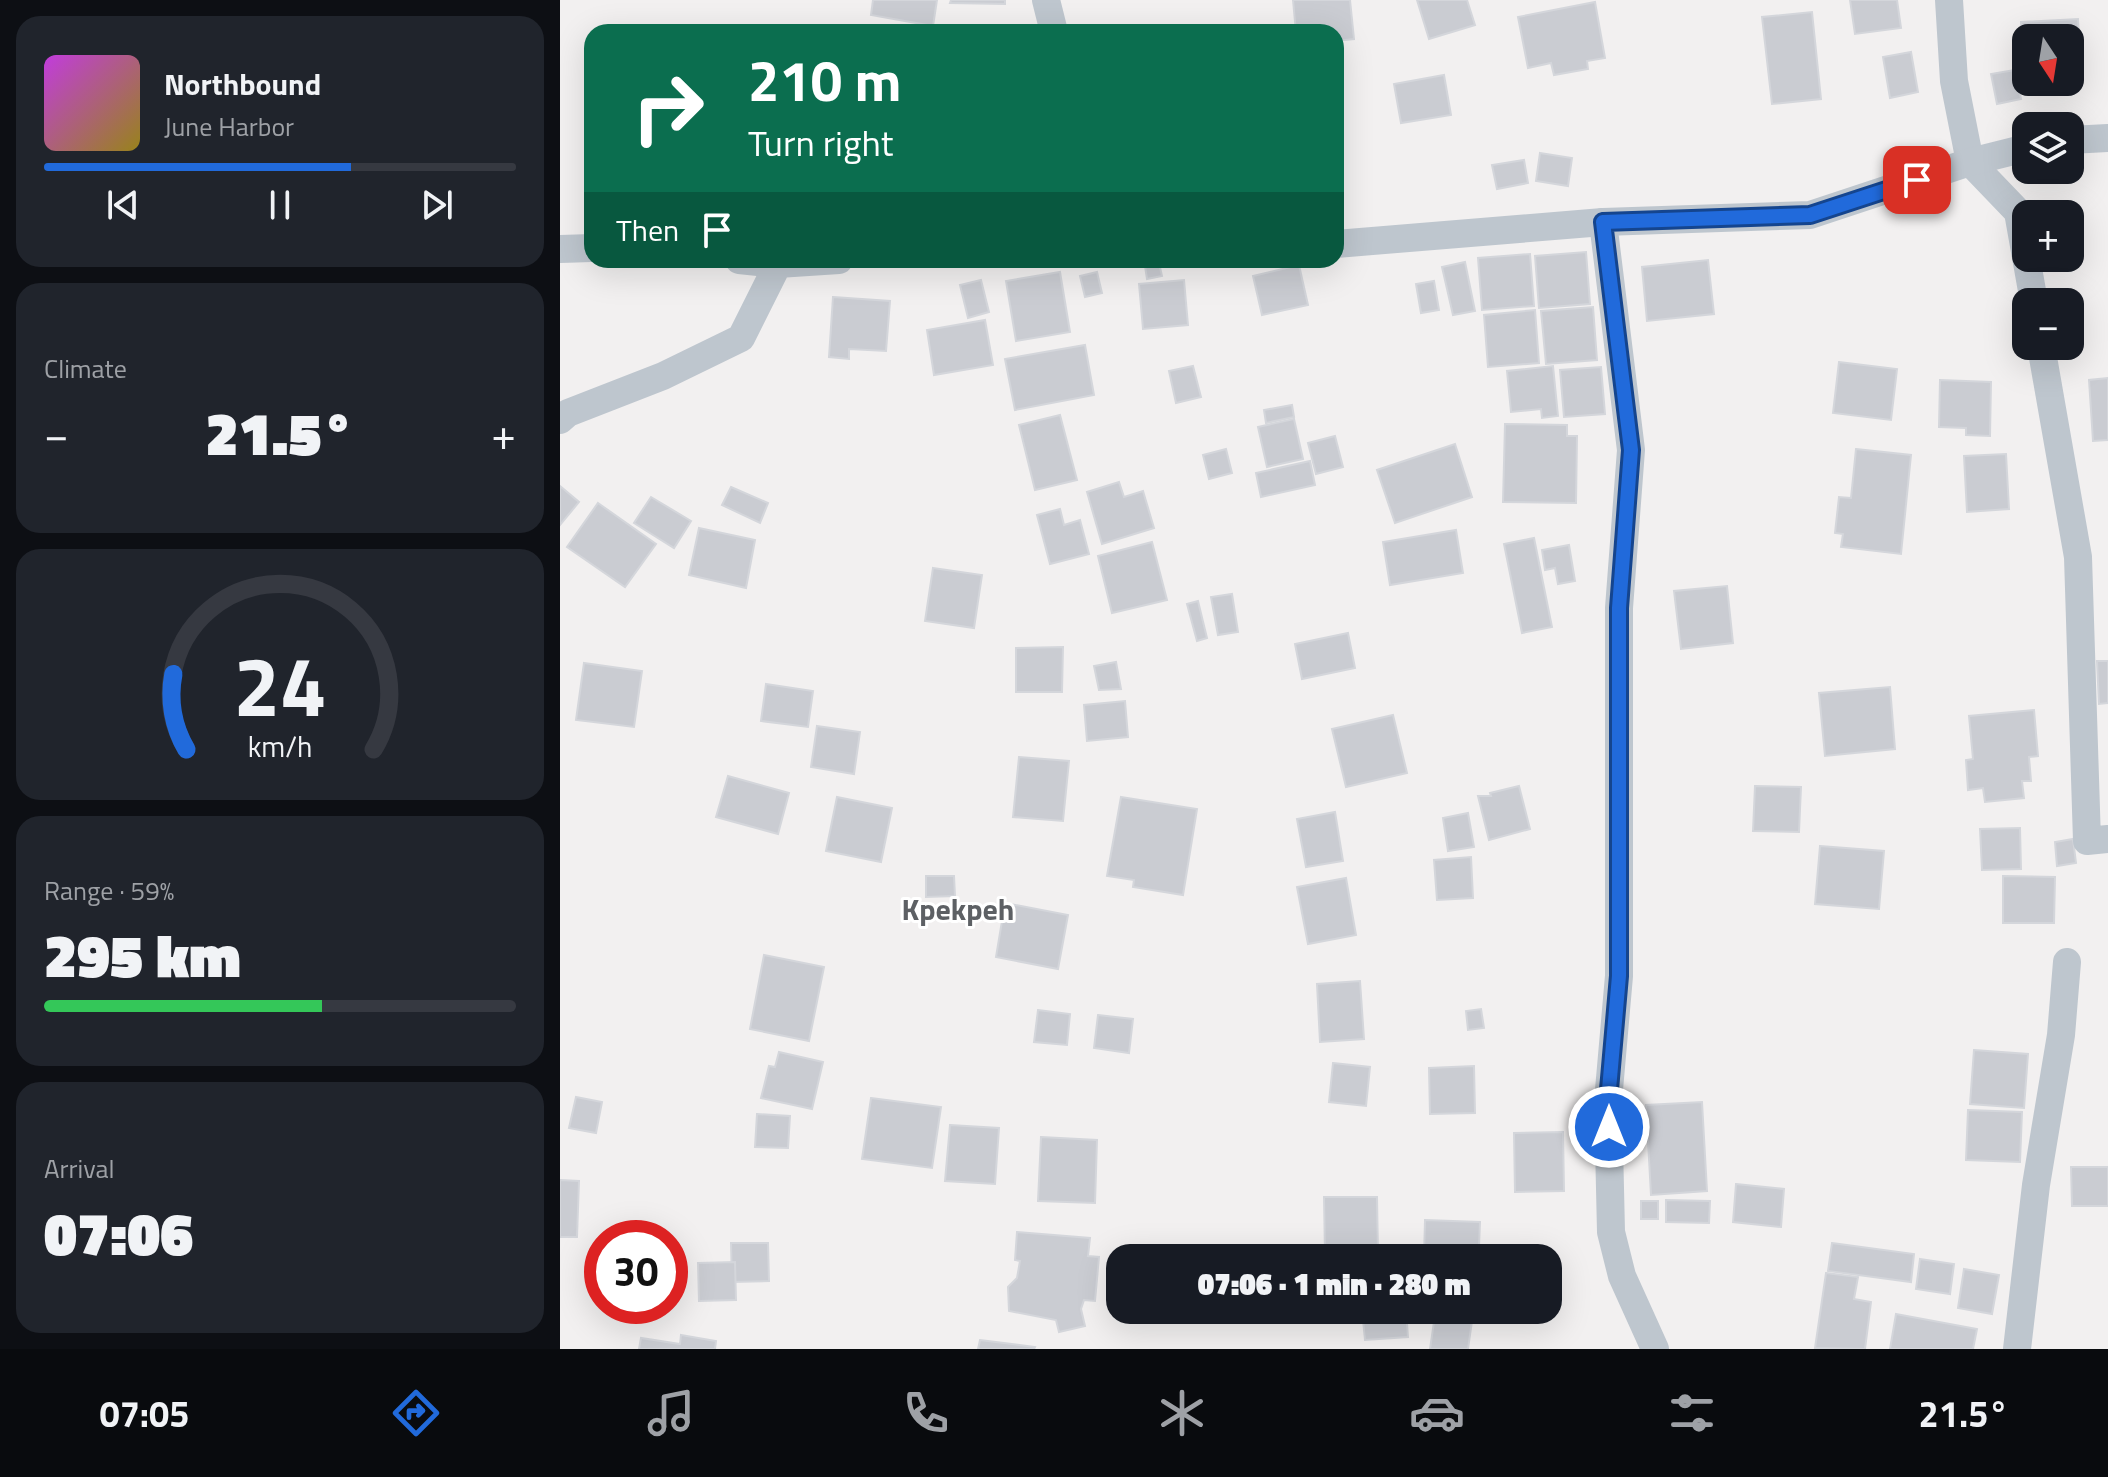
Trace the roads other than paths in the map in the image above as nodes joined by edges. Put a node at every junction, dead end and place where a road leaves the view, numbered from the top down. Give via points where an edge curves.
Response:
1 (1046, 0) edge
2 (1949, 0) edge
3 (1052, 24) edge
4 (2108, 138) edge
5 (2084, 139) edge
6 (2012, 152) edge
7 (1970, 162) junction
8 (1603, 222) junction
9 (1344, 243) edge
10 (584, 248) edge
11 (560, 249) edge
12 (776, 268) edge
13 (2032, 288) edge
14 (2043, 360) edge
15 (560, 420) edge
16 (2108, 839) edge
17 (2067, 962) dead end
18 (1655, 1349) edge
19 (2017, 1349) edge

1 - 3 street
2 - 7 street via 1954,81
4 - 5 street
6 - 7 street
7 - 8 street via 1810,215
7 - 13 street via 2018,212
8 - 9 street
8 - 18 street via 1631,450 1619,608 1620,944 1608,1101 1611,1232 1622,1276
10 - 11 street
12 - 15 street via 741,338
14 - 16 street via 2078,557 2087,841
17 - 19 street

